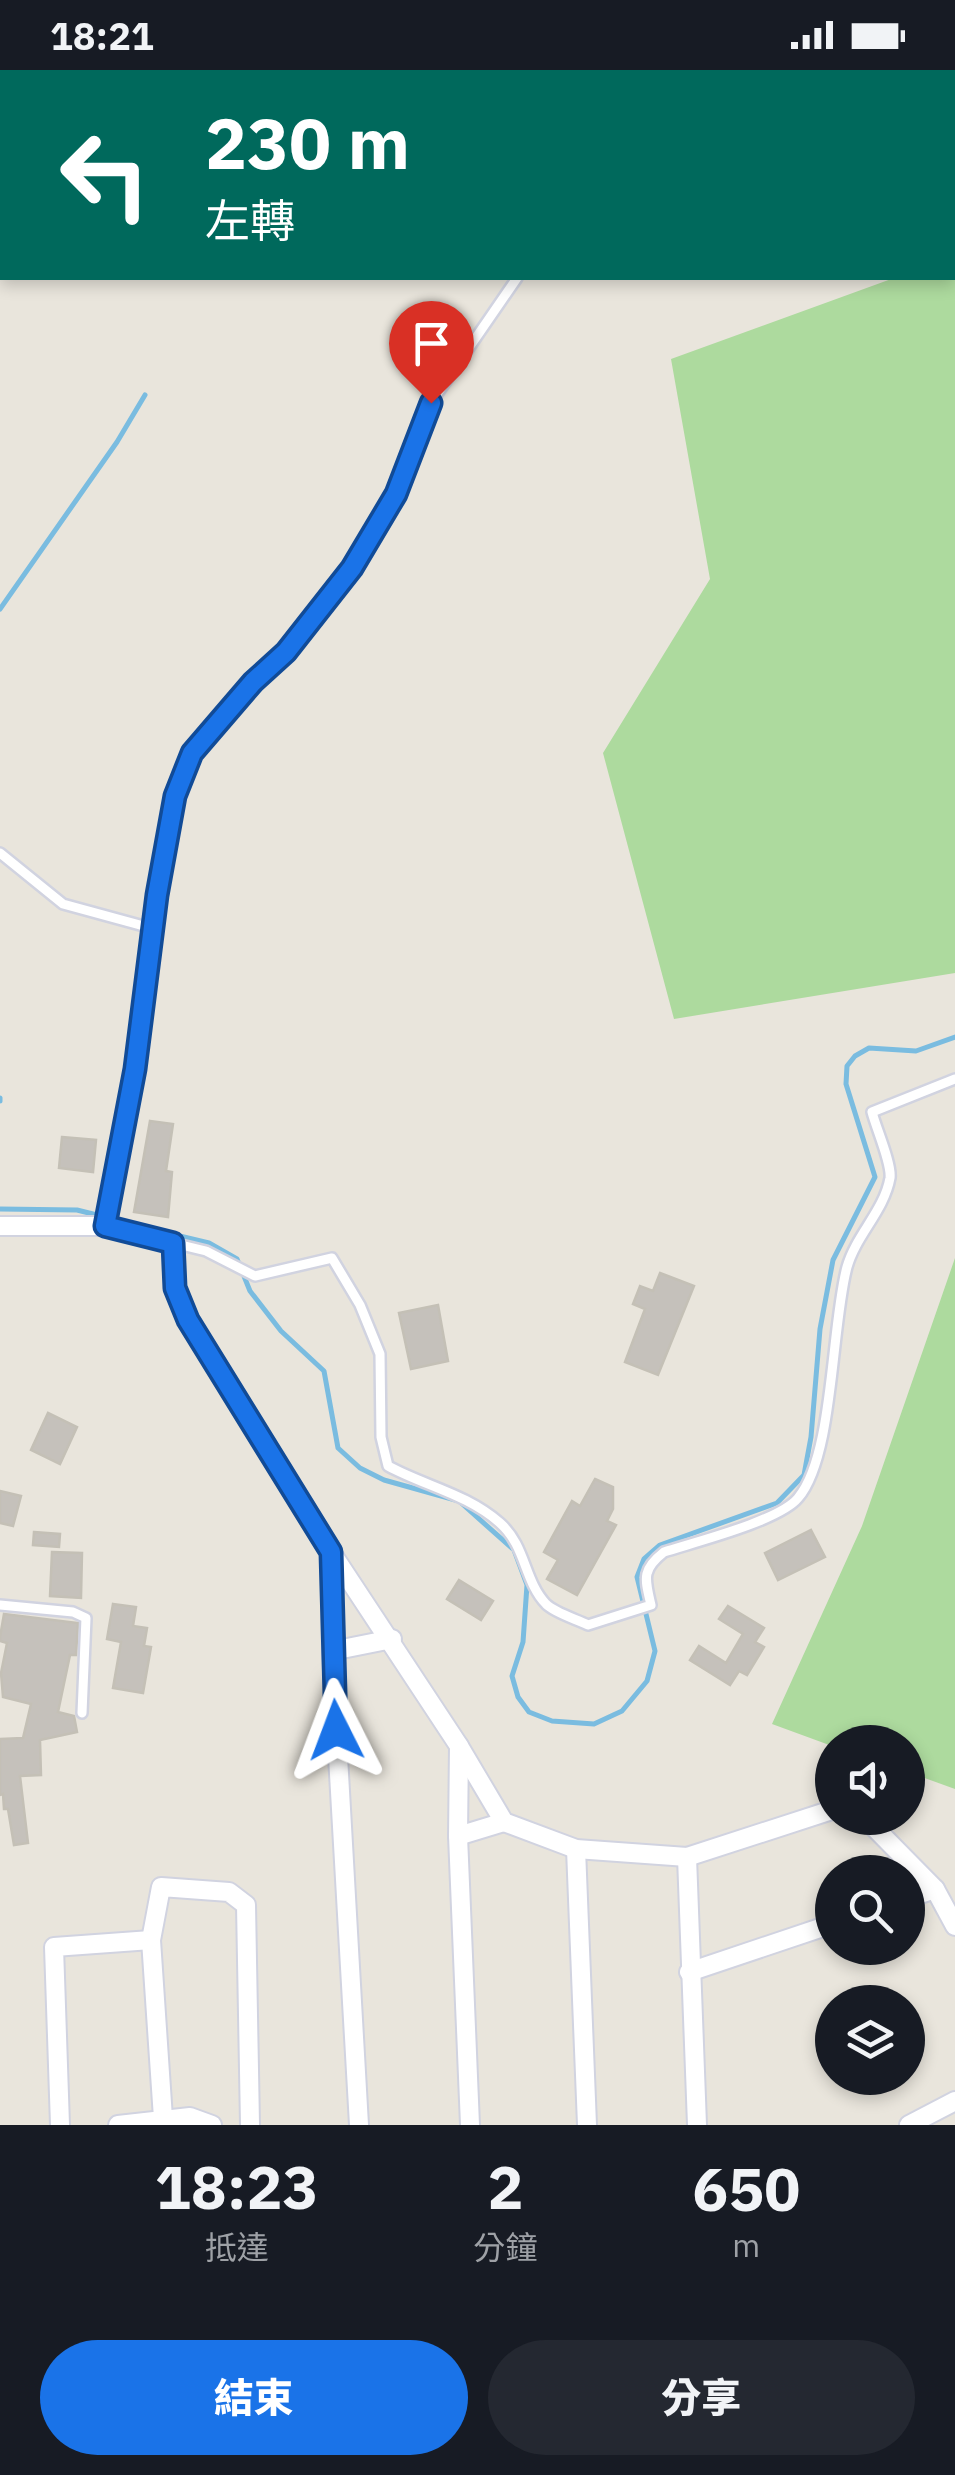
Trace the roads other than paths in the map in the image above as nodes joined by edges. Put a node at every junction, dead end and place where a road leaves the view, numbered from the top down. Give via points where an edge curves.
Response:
1 (516, 280) edge
2 (0, 853) edge
3 (151, 928) junction
4 (955, 1079) edge
5 (0, 1226) edge
6 (105, 1226) junction
7 (173, 1243) junction
8 (331, 1552) junction
9 (0, 1605) edge
10 (392, 1640) junction
11 (332, 1651) junction
12 (82, 1713) dead end
13 (459, 1746) junction
14 (815, 1816) edge
15 (504, 1822) junction
16 (881, 1835) edge
17 (458, 1836) junction
18 (576, 1849) junction
19 (688, 1857) junction
20 (935, 1889) junction
21 (925, 1892) edge
22 (955, 1926) edge
23 (815, 1930) edge
24 (151, 1940) junction
25 (689, 1972) junction
26 (955, 2101) edge
27 (163, 2118) junction
28 (60, 2125) edge
29 (118, 2125) edge
30 (212, 2125) edge
31 (250, 2125) edge
32 (359, 2125) edge
33 (470, 2125) edge
34 (587, 2125) edge
35 (698, 2125) edge
36 (909, 2125) edge

1 - 3 lane via 431,403 396,494 352,568 286,652 192,753 175,796
2 - 3 lane via 62,904
3 - 6 lane via 135,1069
4 - 7 lane via 872,1112 891,1174 848,1262 810,1483 795,1503 766,1518 664,1552 650,1563 645,1579 650,1605 588,1625 546,1605 516,1539 497,1520 442,1487 388,1466 380,1354 332,1258 255,1276
5 - 6 street
6 - 7 street
7 - 8 street via 175,1288 188,1320
8 - 10 street
8 - 11 street
9 - 12 lane via 86,1618
10 - 11 street
10 - 13 street
11 - 32 street
13 - 15 street
13 - 17 street
14 - 19 street
15 - 17 street
15 - 18 street
16 - 20 street
17 - 33 street
18 - 19 street
18 - 34 street
19 - 25 street
20 - 21 street
20 - 22 street
23 - 25 street
24 - 27 street
24 - 28 street via 54,1947
24 - 31 street via 161,1887 229,1892 246,1905
25 - 35 street
26 - 36 street
27 - 29 street
27 - 30 street via 190,2116

